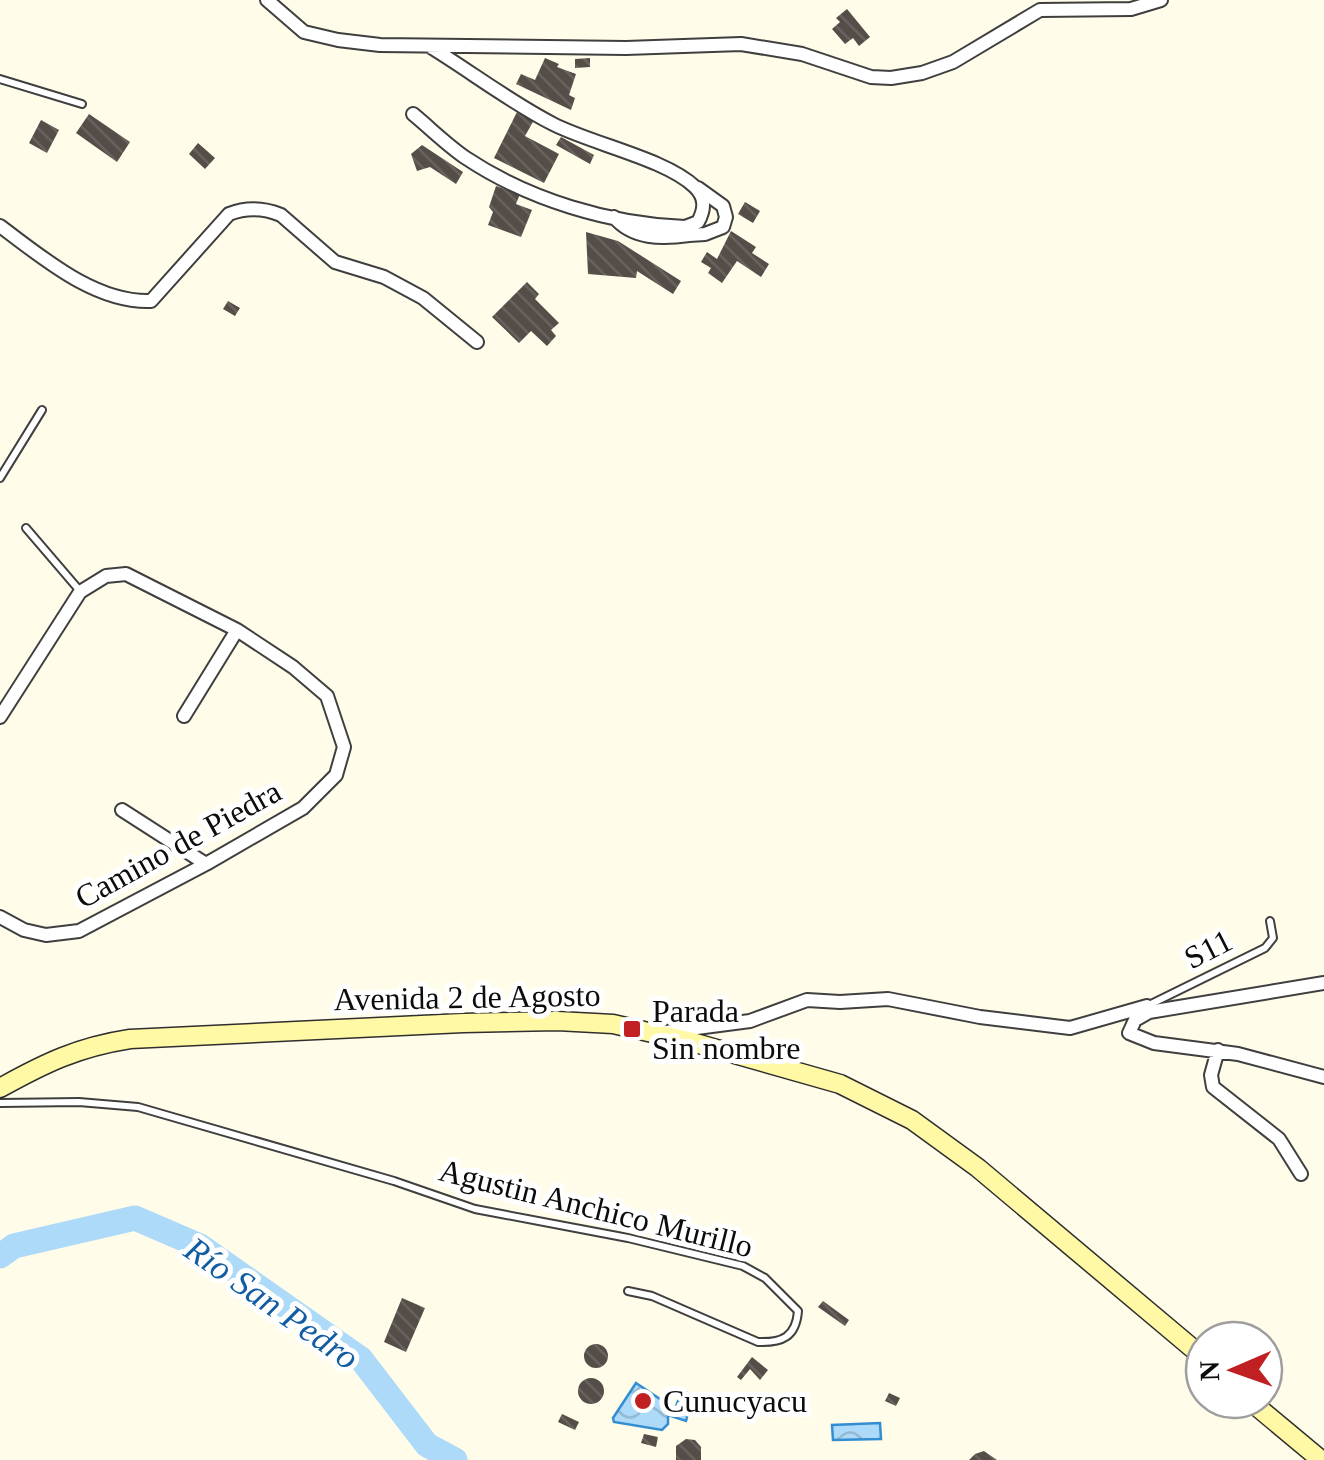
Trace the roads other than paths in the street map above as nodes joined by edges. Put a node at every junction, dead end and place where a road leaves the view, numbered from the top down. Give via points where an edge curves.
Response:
1 (267, 0) edge
2 (1161, 0) edge
3 (428, 46) junction
4 (0, 79) edge
5 (82, 104) dead end
6 (413, 114) dead end
7 (693, 185) junction
8 (0, 226) edge
9 (687, 231) junction
10 (477, 342) dead end
11 (42, 410) dead end
12 (0, 478) edge
13 (26, 528) dead end
14 (80, 592) junction
15 (238, 630) junction
16 (184, 716) dead end
17 (0, 717) edge
18 (122, 810) dead end
19 (206, 864) junction
20 (0, 917) edge
21 (1270, 921) dead end
22 (1324, 984) edge
23 (1148, 1009) junction
24 (652, 1033) junction
25 (1218, 1050) junction
26 (1324, 1076) edge
27 (0, 1088) edge
28 (0, 1103) edge
29 (1301, 1174) dead end
30 (628, 1291) dead end
31 (1184, 1341) edge
32 (1272, 1420) edge
33 (1321, 1460) edge

1 - 3 street via 304,32
2 - 3 street via 1131,9 1040,10 953,62 891,78 741,44
3 - 7 street via 552,123
4 - 5 lane
6 - 9 street via 466,158 516,184 584,212
7 - 9 street via 704,210
7 - 9 street via 714,196 726,217 716,231
8 - 10 street via 59,270 130,302 152,301 229,214 271,211 335,262 423,298
11 - 12 lane
13 - 14 lane
14 - 15 street, Camino de Piedra via 106,576 126,574
14 - 17 street
15 - 16 street
15 - 19 street, Camino de Piedra via 326,696 344,747 336,774 303,808
18 - 19 street
19 - 20 street, Camino de Piedra via 80,931 46,935
21 - 23 lane, S11 via 1273,938 1266,948
22 - 23 street
23 - 24 street via 1070,1028 888,998 807,1000 730,1025
23 - 25 street via 1130,1026 1133,1036
24 - 27 main road, Avenida 2 de Agosto via 557,1021 130,1039 57,1057
24 - 31 main road, Avenida 2 de Agosto via 840,1084 912,1120
25 - 26 street
25 - 29 street via 1213,1087 1279,1139
28 - 30 lane, Agustin Anchico Murillo via 138,1108 475,1208 743,1266 798,1311 797,1325 789,1336 758,1342
32 - 33 main road

